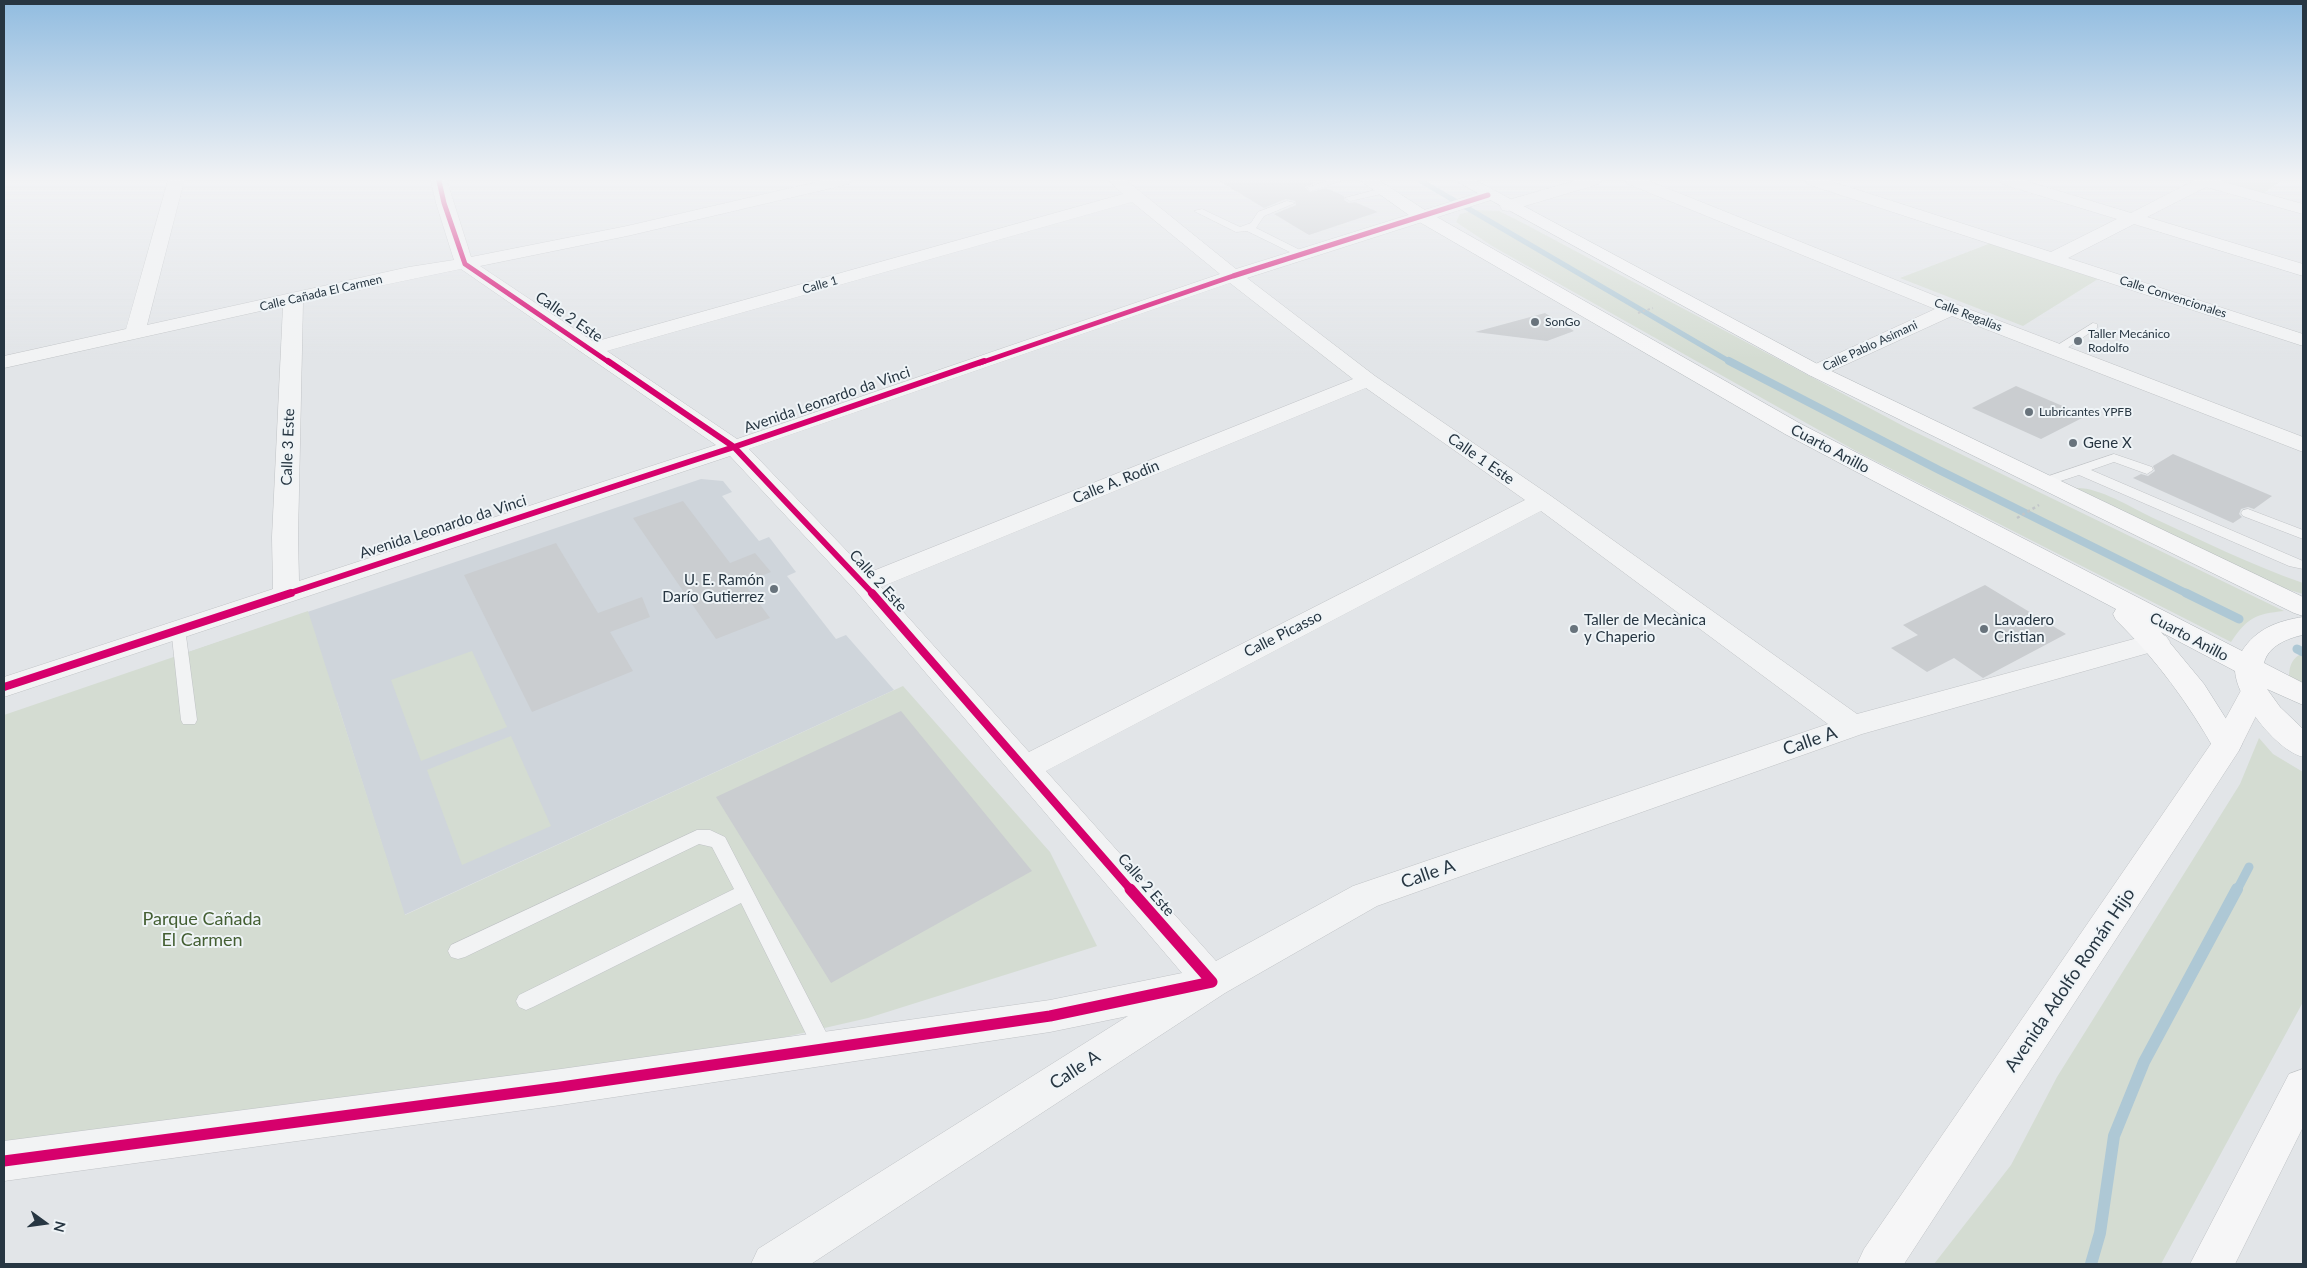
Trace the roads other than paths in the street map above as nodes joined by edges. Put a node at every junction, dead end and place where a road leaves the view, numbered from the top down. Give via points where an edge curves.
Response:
1 (160, 240) edge
2 (457, 240) edge
3 (579, 240) edge
4 (955, 240) edge
5 (1189, 240) edge
6 (1274, 240) edge
7 (1345, 240) edge
8 (1479, 240) edge
9 (1572, 240) edge
10 (1781, 240) edge
11 (1998, 240) edge
12 (2090, 240) edge
13 (2203, 240) edge
14 (1302, 254) junction
15 (2054, 258) junction
16 (465, 264) junction
17 (2303, 270) edge
18 (1233, 276) junction
19 (293, 300) junction
20 (1950, 308) junction
21 (2093, 326) dead end
22 (135, 332) junction
23 (2303, 340) edge
24 (592, 349) junction
25 (2057, 350) junction
26 (8, 361) edge
27 (1816, 371) junction
28 (4, 380) edge
29 (1368, 380) junction
30 (2303, 445) edge
31 (734, 447) junction
32 (2079, 470) junction
33 (2147, 470) dead end
34 (2045, 482) junction
35 (1542, 501) junction
36 (2248, 513) dead end
37 (2303, 535) edge
38 (2303, 565) edge
39 (864, 584) junction
40 (2092, 586) junction
41 (286, 593) junction
42 (2303, 607) edge
43 (2303, 626) edge
44 (178, 628) junction
45 (2156, 642) junction
46 (2251, 680) junction
47 (4, 686) edge
48 (2303, 695) edge
49 (189, 720) dead end
50 (1853, 726) junction
51 (2227, 744) junction
52 (2303, 746) edge
53 (1025, 768) junction
54 (746, 892) junction
55 (458, 951) dead end
56 (1212, 982) junction
57 (526, 1001) dead end
58 (824, 1049) junction
59 (2303, 1087) edge
60 (4, 1161) edge
61 (772, 1264) edge
62 (1879, 1264) edge
63 (2212, 1264) edge

1 - 22 street
2 - 16 street
3 - 16 street, Calle Cañada El Carmen
4 - 24 street, Calle 1
5 - 18 street, Calle 1 Este
6 - 14 lane
7 - 14 street, Avenida Leonardo da Vinci
8 - 40 main road, Cuarto Anillo via 1793,429
9 - 27 main road
10 - 20 street, Calle Regalías
11 - 15 street, Calle Convencionales
12 - 15 street
13 - 17 street
14 - 18 street, Avenida Leonardo da Vinci
15 - 23 street, Calle Convencionales
16 - 19 street, Calle Cañada El Carmen via 409,273
16 - 24 street, Calle 2 Este
18 - 29 street, Calle 1 Este
18 - 31 street, Avenida Leonardo da Vinci
19 - 22 street, Calle Cañada El Carmen
19 - 41 street, Calle 3 Este
20 - 25 street, Calle Regalías
20 - 27 street, Calle Pablo Asimani
21 - 25 lane
22 - 26 street, Calle Cañada El Carmen
24 - 31 street, Calle 2 Este
25 - 30 street, Calle Regalías
26 - 28 street
27 - 34 main road
29 - 35 street, Calle 1 Este
29 - 39 street, Calle A. Rodin
31 - 39 street, Calle 2 Este
31 - 41 street, Avenida Leonardo da Vinci
32 - 33 lane via 2114,458
32 - 34 lane
32 - 38 lane via 2294,564
34 - 42 main road
35 - 50 street, Calle 1 Este
35 - 53 street, Calle Picasso
36 - 37 lane
39 - 53 street, Calle 2 Este
40 - 45 main road
40 - 46 main road, Cuarto Anillo
41 - 44 street, Avenida Leonardo da Vinci
43 - 46 main road, Avenida Adolfo Román Hijo via 2269,635 2255,650
44 - 47 street, Avenida Leonardo da Vinci
44 - 49 lane
45 - 50 street, Calle A
45 - 51 main road via 2208,708
46 - 48 main road, Cuarto Anillo
46 - 51 main road, Avenida Adolfo Román Hijo
46 - 52 main road via 2274,720
50 - 56 street, Calle A via 1365,896
51 - 62 main road, Avenida Adolfo Román Hijo
53 - 56 street, Calle 2 Este
54 - 55 lane via 719,842 710,837 697,837
54 - 57 lane
54 - 58 lane
56 - 58 street via 1050,1016
56 - 61 street, Calle A
58 - 60 street
59 - 63 main road

